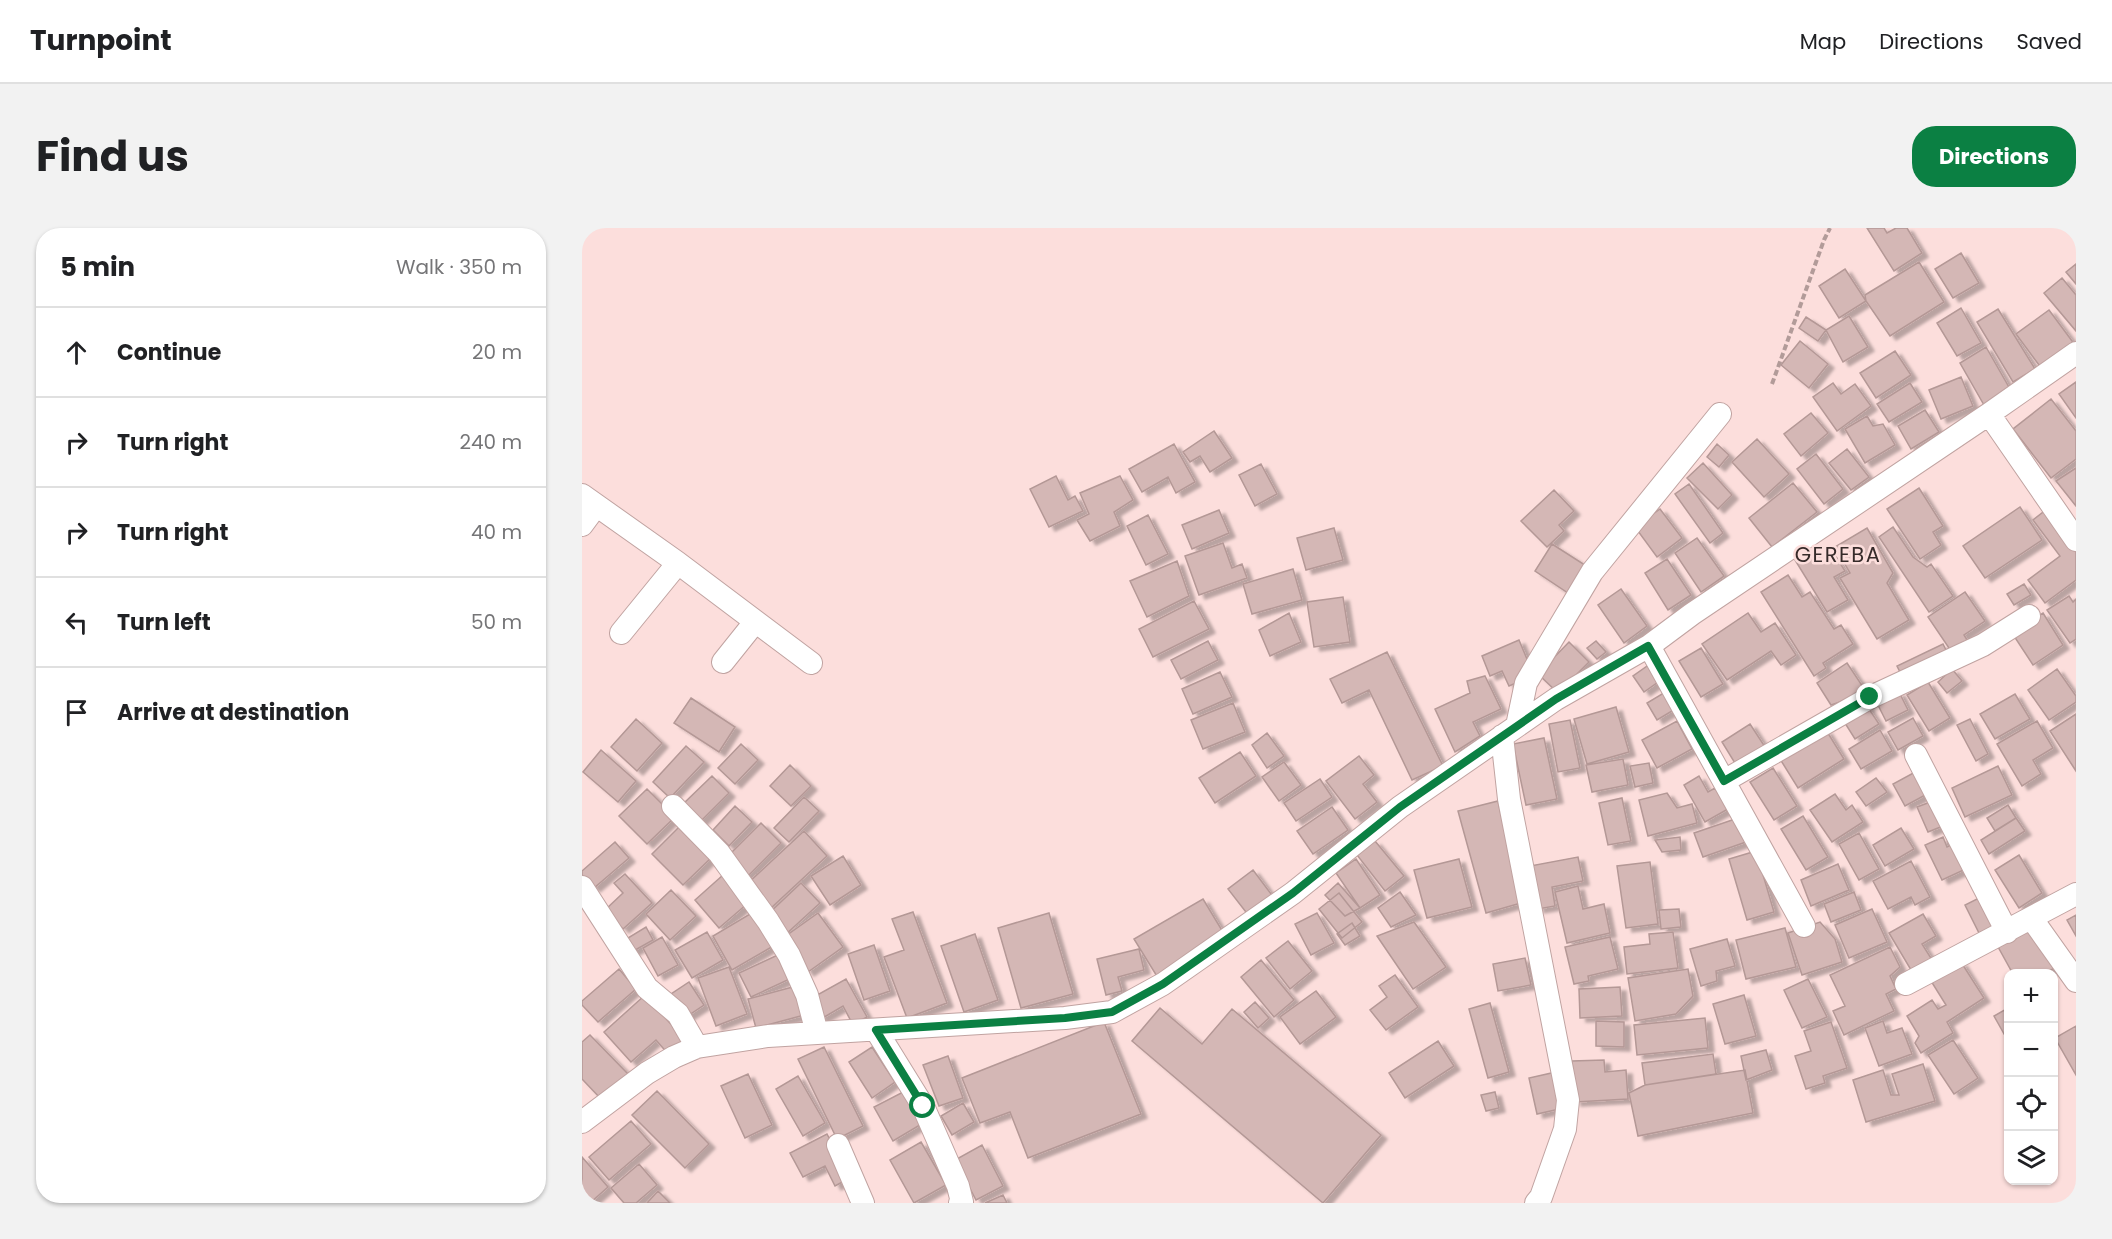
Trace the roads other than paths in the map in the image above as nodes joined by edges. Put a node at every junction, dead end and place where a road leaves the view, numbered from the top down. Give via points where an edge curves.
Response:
1 (2076, 352) edge
2 (1720, 414) dead end
3 (1989, 414) junction
4 (589, 500) edge
5 (582, 525) edge
6 (2076, 540) edge
7 (678, 563) junction
8 (2029, 616) dead end
9 (755, 622) junction
10 (621, 633) dead end
11 (1648, 646) junction
12 (723, 662) dead end
13 (811, 663) dead end
14 (1510, 731) junction
15 (1916, 755) dead end
16 (1724, 781) junction
17 (673, 806) dead end
18 (582, 887) edge
19 (2076, 894) edge
20 (2032, 919) junction
21 (1804, 926) dead end
22 (2007, 932) junction
23 (2076, 981) edge
24 (1906, 984) dead end
25 (876, 1030) junction
26 (817, 1033) junction
27 (697, 1047) junction
28 (582, 1122) edge
29 (838, 1145) dead end
30 (863, 1203) edge
31 (960, 1203) edge
32 (1536, 1203) edge

1 - 3 street
2 - 14 street via 1592,572 1526,683
3 - 6 street
3 - 11 street
4 - 5 street
4 - 7 street
7 - 9 street
7 - 10 street
8 - 16 street via 1983,645 1870,697
9 - 12 street
9 - 13 street
11 - 14 street via 1556,699
11 - 16 street
14 - 25 street via 1400,807 1284,900 1163,984 1112,1012
14 - 32 street via 1509,799 1568,1100 1565,1129
15 - 22 street
16 - 21 street
17 - 26 street via 719,853 768,921 807,995
18 - 27 street via 647,988 678,1014
19 - 20 street
20 - 22 street
20 - 23 street
22 - 24 street
25 - 26 street
25 - 31 street via 923,1106 958,1186
26 - 27 street
27 - 28 street via 647,1073
29 - 30 street

